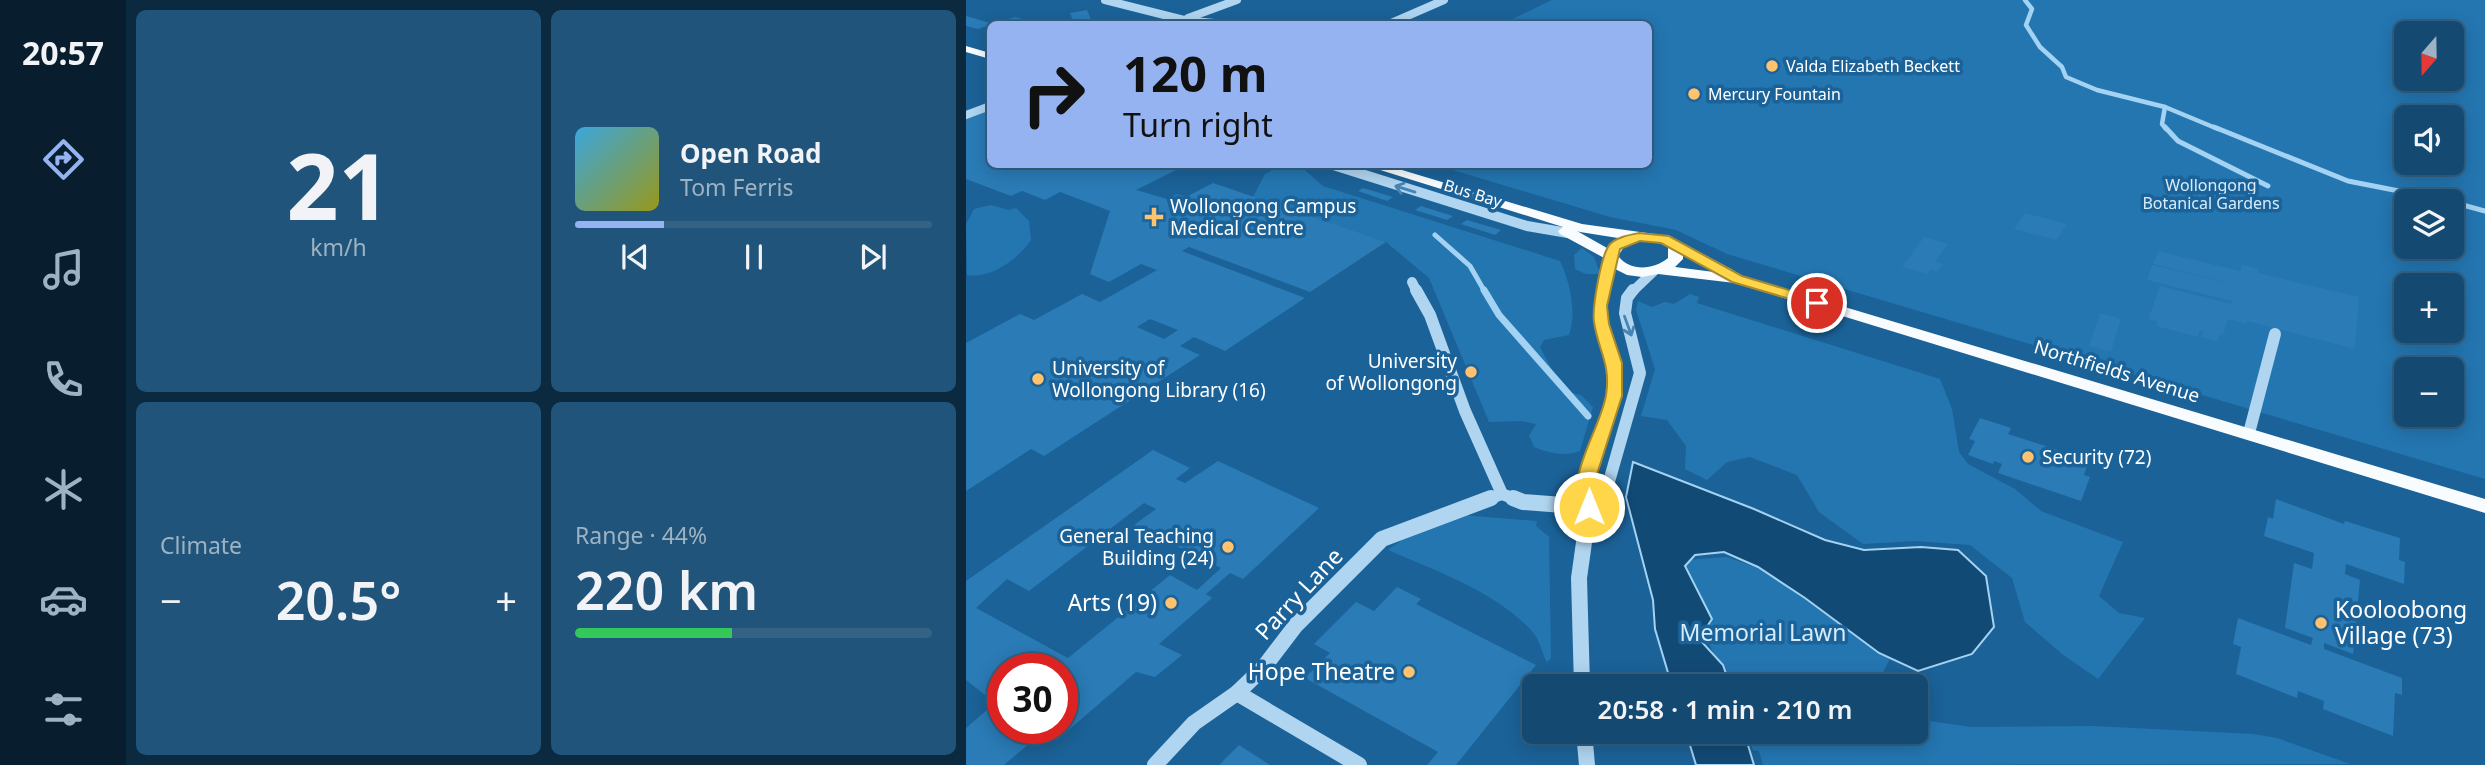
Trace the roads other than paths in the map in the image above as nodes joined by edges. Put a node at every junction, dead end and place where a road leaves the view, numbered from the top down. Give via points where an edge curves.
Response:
1 (1105, 0) edge
2 (1237, 0) edge
3 (1444, 0) edge
4 (1184, 19) junction
5 (1200, 21) edge
6 (1396, 21) edge
7 (966, 43) edge
8 (966, 49) edge
9 (987, 49) edge
10 (987, 56) edge
11 (987, 107) edge
12 (966, 115) edge
13 (1342, 168) edge
14 (1382, 168) edge
15 (1532, 213) junction
16 (1568, 233) junction
17 (1639, 237) junction
18 (1675, 246) junction
19 (1612, 258) junction
20 (1657, 271) junction
21 (1737, 279) junction
22 (1412, 282) dead end
23 (2274, 334) dead end
24 (2249, 433) junction
25 (1502, 494) junction
26 (2485, 506) edge
27 (1589, 507) junction
28 (1582, 674) edge
29 (1237, 693) junction
30 (1585, 744) edge
31 (1155, 765) edge
32 (1359, 765) edge
33 (1587, 765) edge

1 - 4 street
2 - 4 street
3 - 6 street
4 - 5 street
7 - 9 main road
8 - 10 main road
11 - 12 street
16 -> 13 street, Bus Bay via 1527,226
14 - 15 main road
15 - 16 main road
15 - 17 main road via 1597,232
16 - 19 main road
17 - 18 main road, Northfields Avenue via 1664,239
17 - 19 main road via 1619,244
18 - 20 main road via 1676,259
18 - 21 main road, Northfields Avenue
19 - 20 main road, Northfields Avenue via 1629,271
19 - 27 street via 1600,306 1614,363 1614,396 1583,490
20 - 21 main road, Northfields Avenue
20 -> 27 street via 1626,300 1623,309 1640,373 1606,492
21 - 24 main road, Northfields Avenue
22 - 25 street
23 - 24 street
24 - 26 main road, Northfields Avenue
25 - 27 street via 1523,502
25 - 29 street, Parry Lane via 1382,539 1296,625
27 - 28 street via 1579,578
29 - 31 street, Parry Lane via 1194,723
29 - 32 street
30 - 33 street

